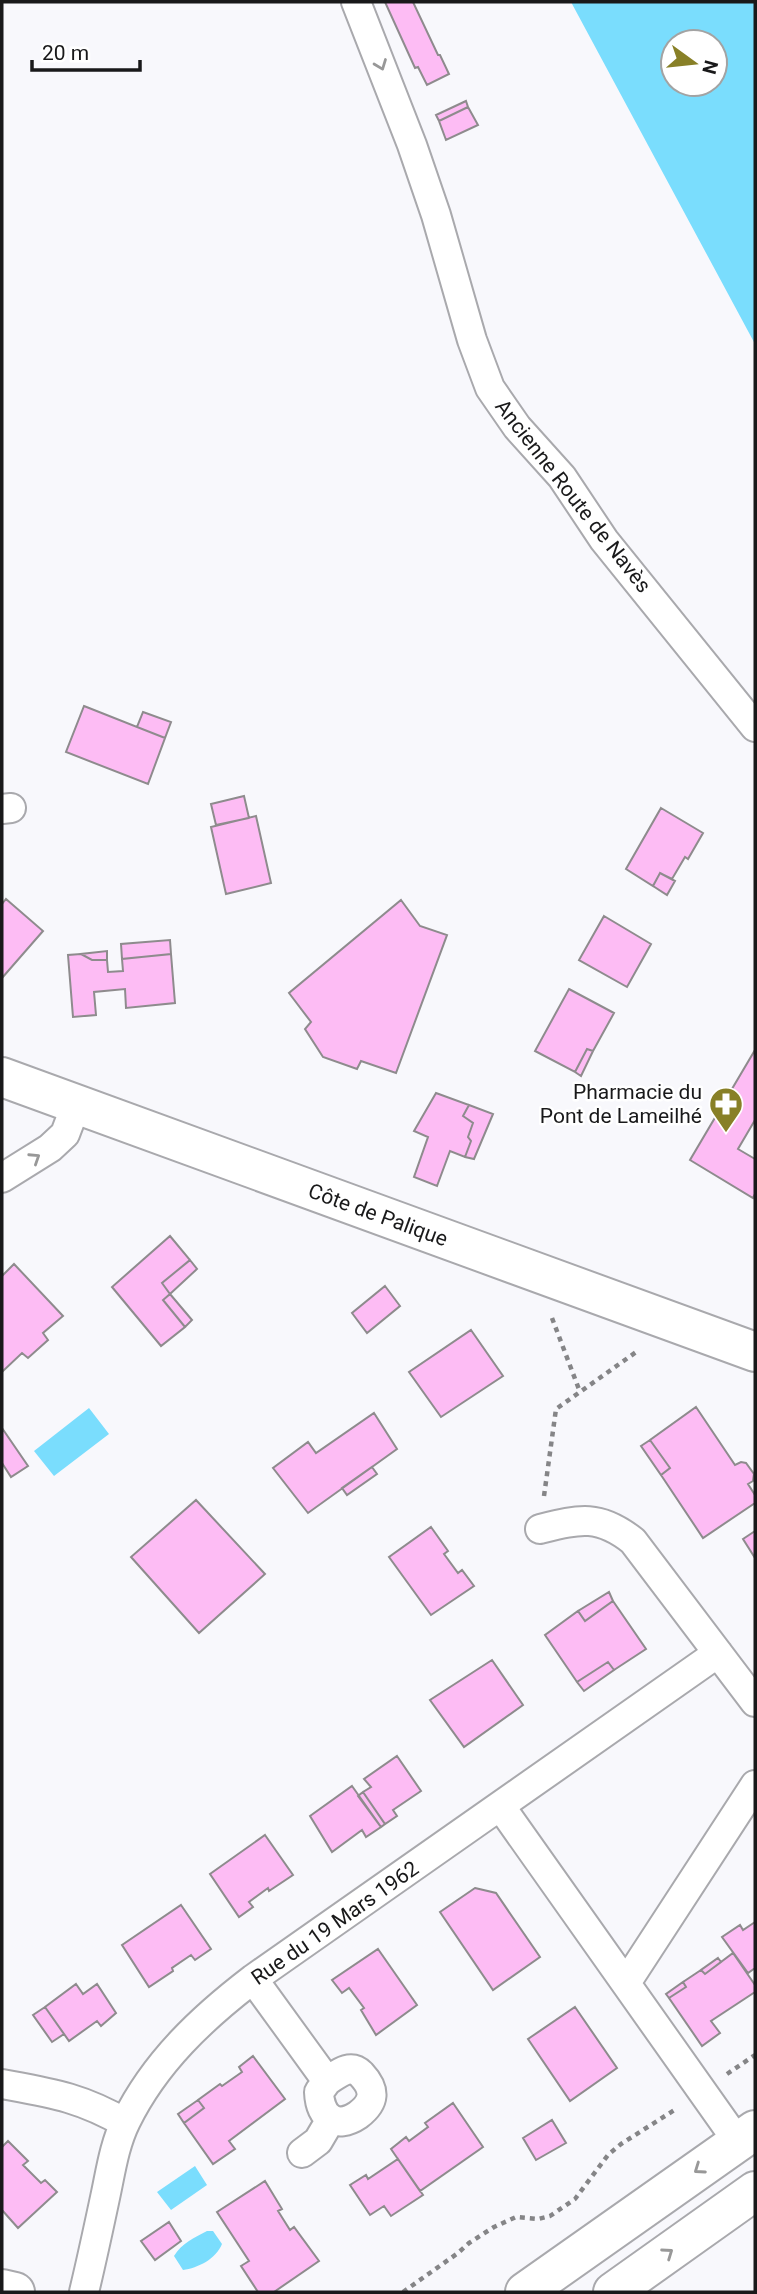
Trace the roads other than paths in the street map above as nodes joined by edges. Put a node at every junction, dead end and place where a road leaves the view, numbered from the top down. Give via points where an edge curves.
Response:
1 (356, 2) edge
2 (755, 727) edge
3 (2, 1077) edge
4 (70, 1119) junction
5 (2, 1178) edge
6 (755, 1352) edge
7 (540, 1529) road end
8 (718, 1653) junction
9 (755, 1702) edge
10 (755, 1785) edge
11 (501, 1807) junction
12 (253, 1979) junction
13 (626, 1983) junction
14 (327, 2081) junction
15 (2, 2084) edge
16 (331, 2119) junction
17 (125, 2123) junction
18 (746, 2136) edge
19 (302, 2152) dead end
20 (755, 2191) edge
21 (2, 2289) edge
22 (15, 2292) edge
23 (85, 2292) edge
24 (525, 2292) edge
25 (612, 2292) edge

1 -> 2 street, Ancienne Route de Navès via 412,145 490,388 517,427 562,477 604,540
3 - 4 main road, Côte de Palique
5 -> 4 street via 50,1148
4 - 6 main road, Côte de Palique
7 - 8 street via 569,1521 599,1521 617,1528 633,1541
8 - 9 street
8 - 11 street, Rue du 19 Mars 1962
10 - 13 street
11 - 12 street, Rue du 19 Mars 1962
11 - 13 street
12 - 14 street
12 - 17 street, Rue du 19 Mars 1962 via 193,2029 149,2083
13 - 18 street via 702,2091
14 - 16 street via 319,2101
14 - 16 street via 351,2069 360,2073 371,2089 367,2108 349,2121
15 - 17 street via 66,2096
16 - 19 street via 318,2141
17 - 23 street, Rue du 19 Mars 1962
18 -> 24 main road
25 -> 20 main road
21 - 22 main road

